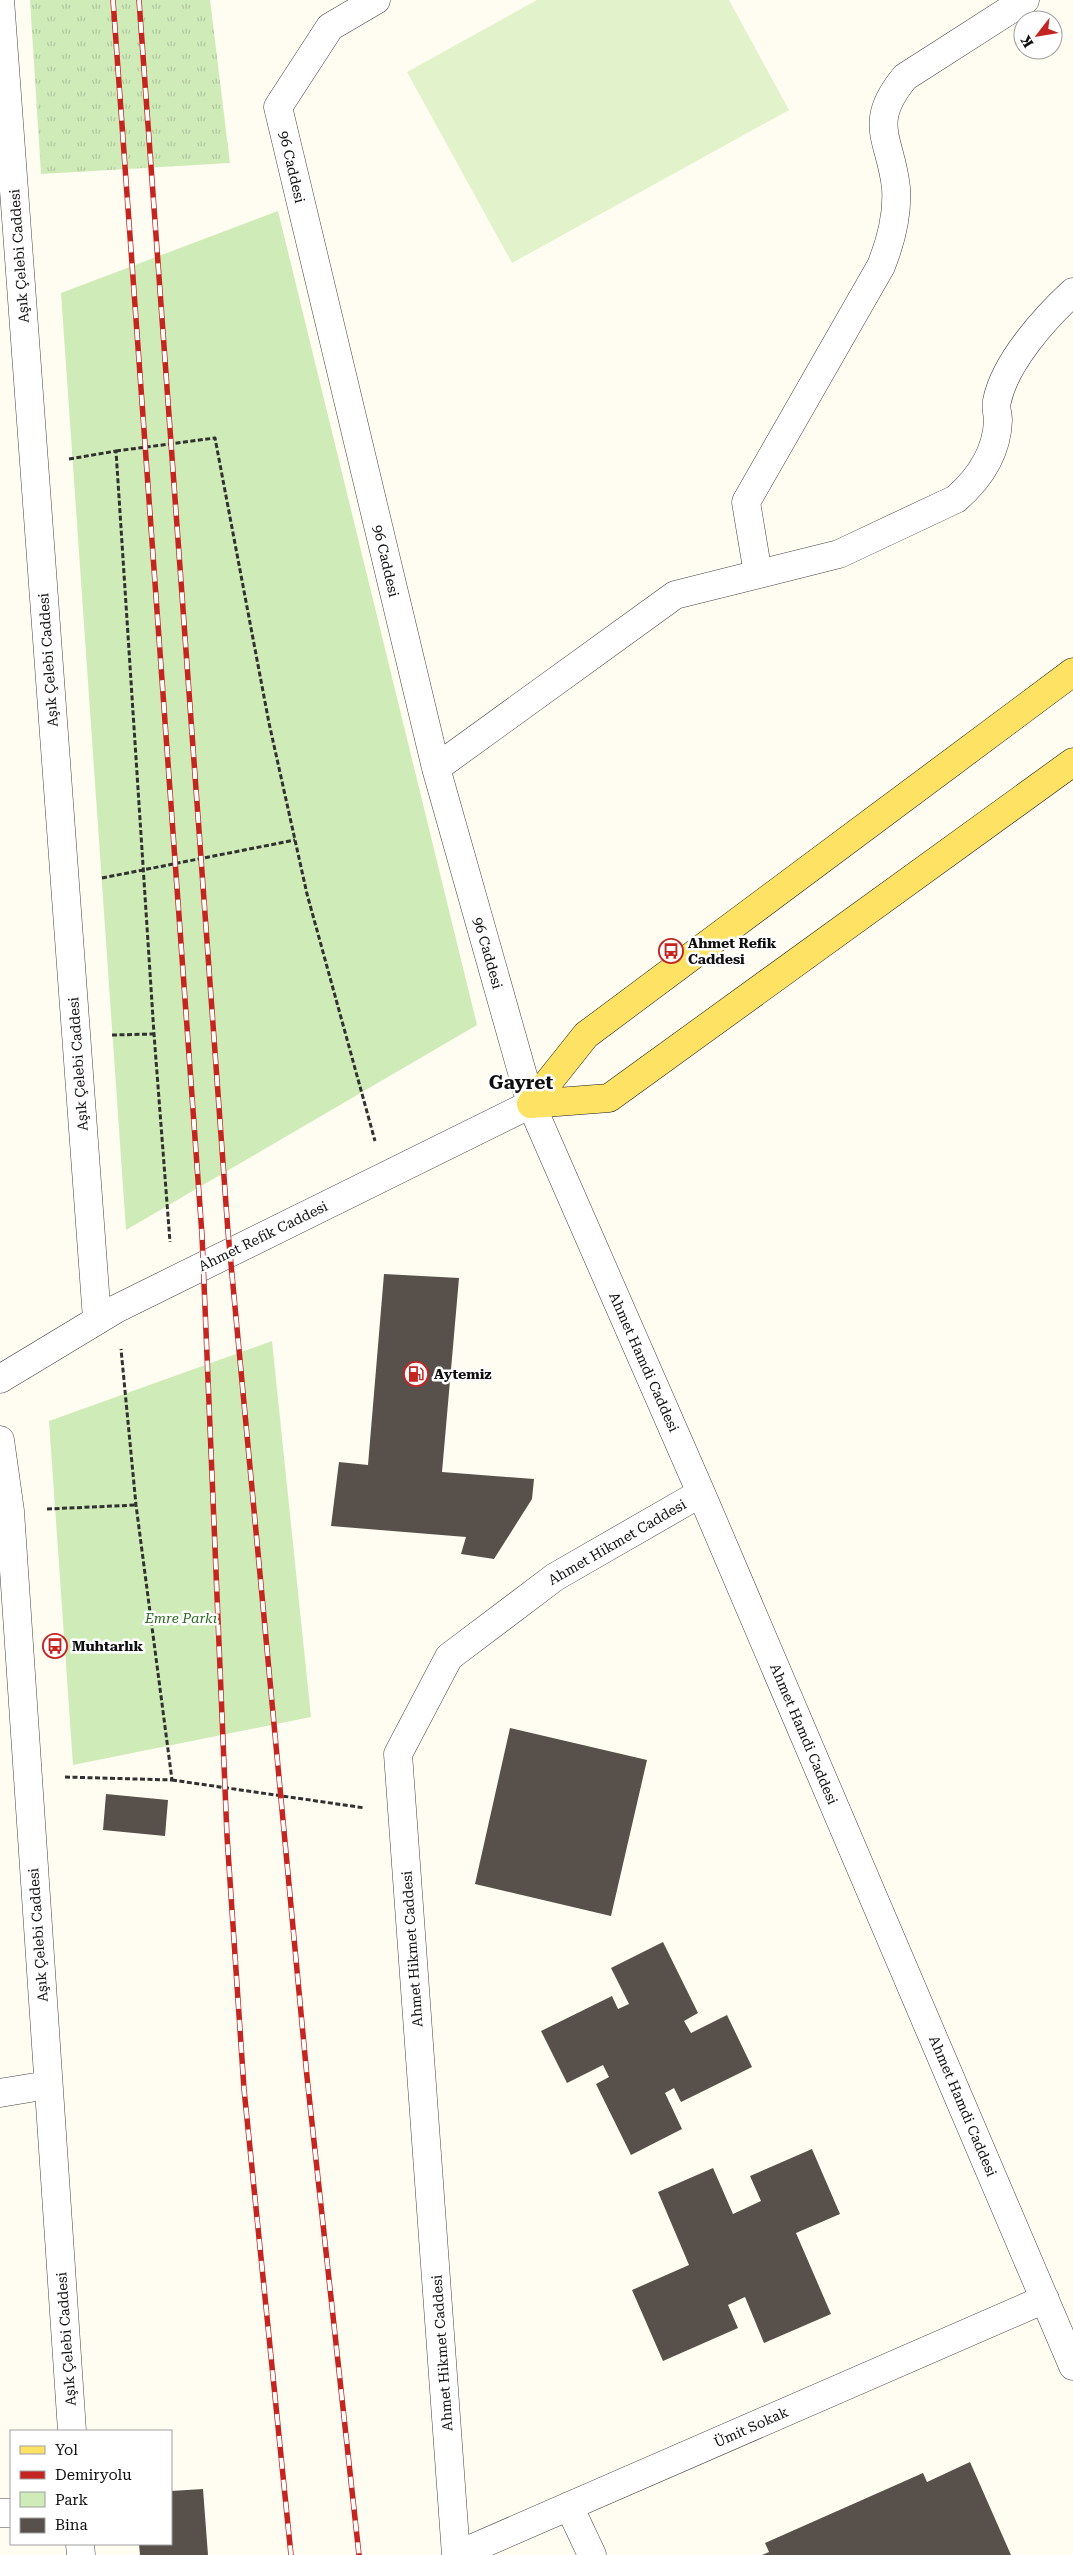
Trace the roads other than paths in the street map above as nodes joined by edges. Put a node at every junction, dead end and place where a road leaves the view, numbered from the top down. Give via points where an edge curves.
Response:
1 (0, 0) edge
2 (376, 0) edge
3 (1025, 0) edge
4 (1073, 292) edge
5 (758, 574) junction
6 (1073, 672) edge
7 (1073, 762) edge
8 (436, 768) junction
9 (531, 1104) junction
10 (107, 1314) junction
11 (0, 1379) edge
12 (0, 1440) edge
13 (701, 1493) junction
14 (0, 1584) edge
15 (17, 1613) junction
16 (48, 2085) junction
17 (0, 2093) edge
18 (1046, 2299) junction
19 (1073, 2366) edge
20 (72, 2430) edge
21 (569, 2506) junction
22 (457, 2555) edge
23 (592, 2555) edge

1 - 10 street, Aşık Çelebi Caddesi via 65,884
2 - 8 street, 96 Caddesi via 330,28 278,107
3 - 5 street via 906,77 894,90 887,105 884,143 896,188 891,239 881,266 746,502
4 - 5 street via 1046,318 1009,372 996,402 998,420 990,456 970,487 956,499 839,554
5 - 8 street via 675,595
6 - 9 main road, Ahmet Refik Caddesi via 586,1035
7 - 9 main road, Ahmet Refik Caddesi via 609,1098
8 - 9 street, 96 Caddesi
9 - 10 street, Ahmet Refik Caddesi
9 - 13 street, Ahmet Hamdi Caddesi
10 - 11 street, Ahmet Refik Caddesi
12 - 15 street, Aşık Çelebi Caddesi via 10,1511
13 - 18 street, Ahmet Hamdi Caddesi
13 - 22 street, Ahmet Hikmet Caddesi via 555,1577 449,1657 398,1754
14 - 15 street
15 - 16 street, Aşık Çelebi Caddesi
16 - 17 street
16 - 20 street, Aşık Çelebi Caddesi
18 - 19 street, Ahmet Hamdi Caddesi
18 - 21 street, Ümit Sokak
21 - 22 street, Ümit Sokak
21 - 23 street

